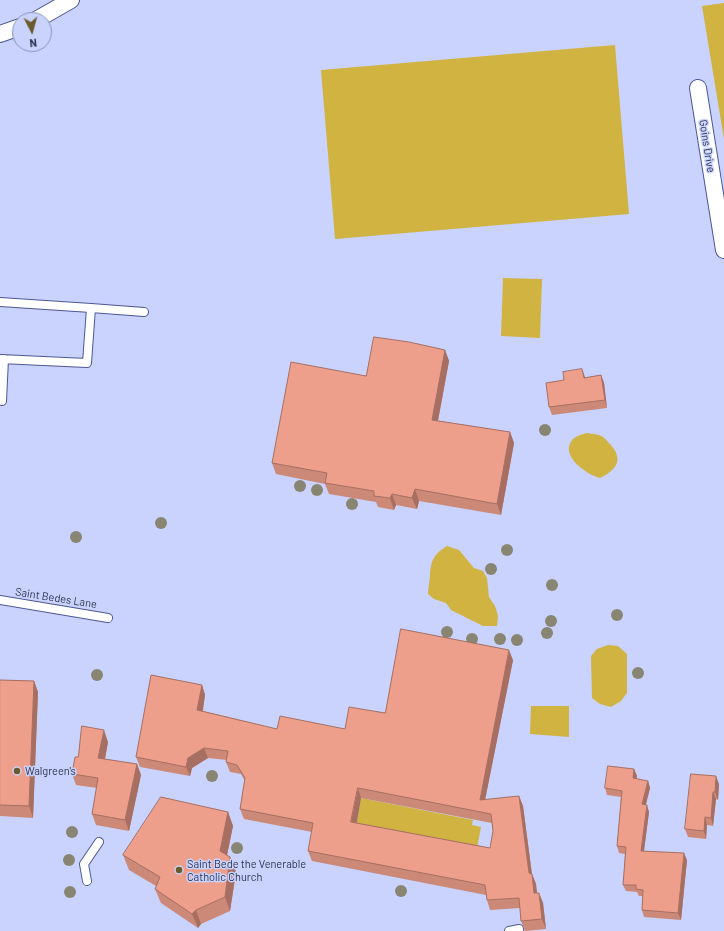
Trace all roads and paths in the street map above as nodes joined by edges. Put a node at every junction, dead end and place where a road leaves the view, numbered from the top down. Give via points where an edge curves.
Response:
1 (71, 0) edge
2 (50, 12) edge
3 (12, 30) edge
4 (0, 34) edge
5 (698, 88) dead end
6 (724, 250) edge
7 (0, 302) edge
8 (91, 308) junction
9 (144, 312) dead end
10 (2, 359) edge
11 (2, 401) dead end
12 (0, 600) edge
13 (108, 618) dead end
14 (99, 842) dead end
15 (86, 881) dead end
16 (519, 929) edge
17 (509, 931) edge

1 - 2 street
3 - 4 street
5 - 6 street, Goins Drive
7 - 8 lane
8 - 9 lane
8 - 10 lane via 87,363
10 - 11 lane
12 - 13 lane, Saint Bedes Lane
14 - 15 lane via 84,864
16 - 17 lane

